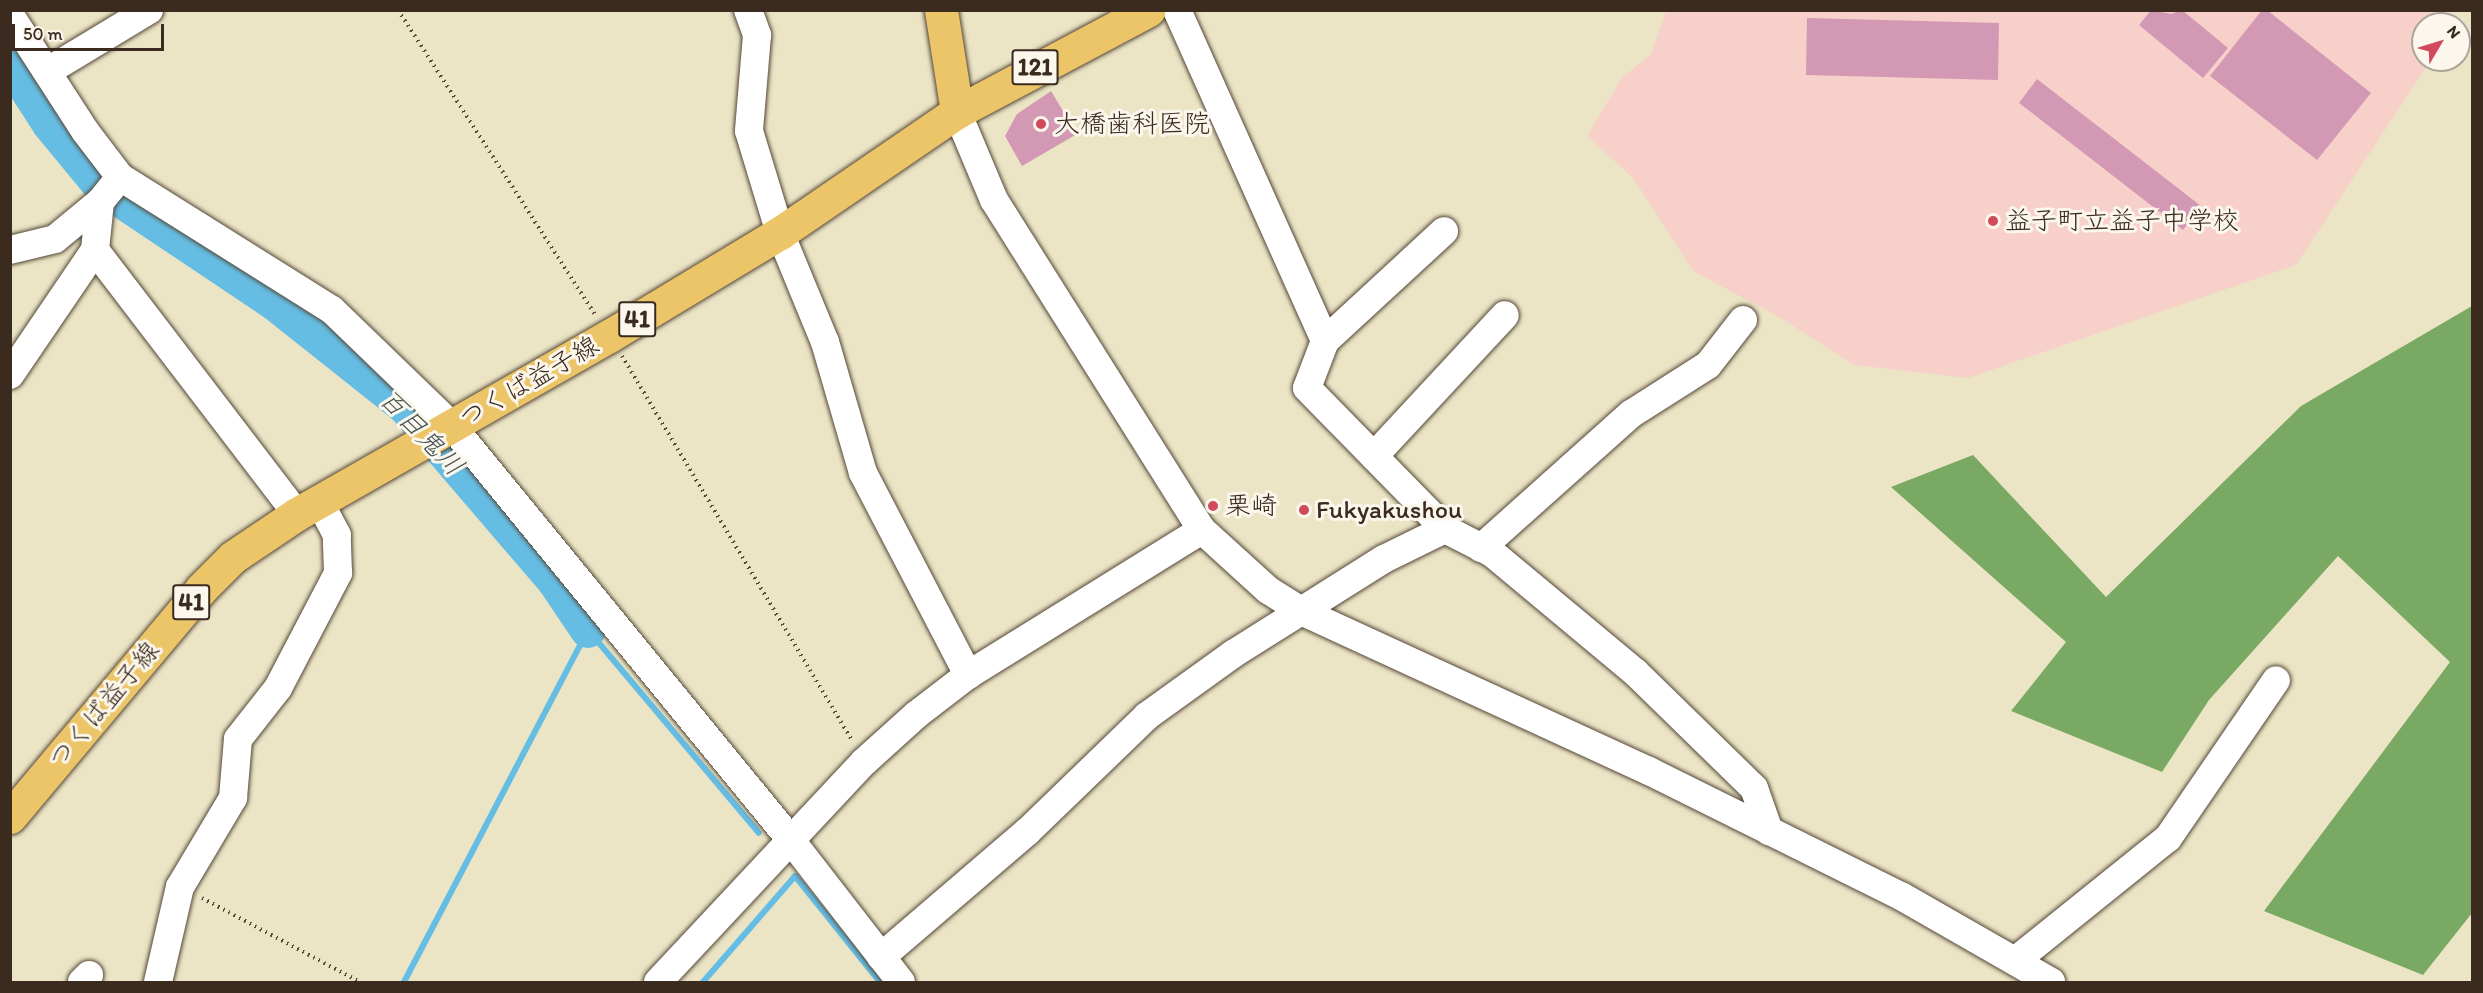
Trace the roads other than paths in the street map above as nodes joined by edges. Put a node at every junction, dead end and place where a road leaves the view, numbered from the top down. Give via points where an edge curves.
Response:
1 (148, 10) edge
2 (748, 10) edge
3 (941, 10) edge
4 (1149, 10) edge
5 (1177, 10) edge
6 (10, 15) edge
7 (48, 71) junction
8 (957, 112) junction
9 (120, 177) junction
10 (100, 202) junction
11 (1444, 231) dead end
12 (780, 233) junction
13 (10, 250) edge
14 (95, 250) junction
15 (1505, 315) dead end
16 (1743, 320) dead end
17 (1324, 341) junction
18 (10, 375) edge
19 (438, 434) junction
20 (1374, 456) junction
21 (308, 507) junction
22 (1445, 529) junction
23 (1202, 530) junction
24 (1481, 548) junction
25 (1303, 612) junction
26 (968, 675) junction
27 (2276, 680) dead end
28 (10, 818) edge
29 (1769, 831) junction
30 (790, 839) junction
31 (881, 957) junction
32 (2015, 961) junction
33 (158, 982) edge
34 (658, 982) edge
35 (901, 982) edge
36 (2051, 982) edge

1 - 7 street
2 - 12 street via 758,35 749,131
3 - 8 main road
4 - 8 main road, 121
5 - 17 street
6 - 7 street
7 - 9 street via 84,131
8 - 12 main road, つくば益子線 / 41
8 - 23 street via 994,200
9 - 10 street
9 - 19 street via 332,310
10 - 13 street via 55,239
10 - 14 street
11 - 17 street
12 - 19 main road, つくば益子線 / 41
12 - 26 street via 825,342 863,473
14 - 18 street
14 - 21 street
15 - 20 street
16 - 24 street via 1708,365 1631,414
17 - 20 street via 1307,388
19 - 21 main road, つくば益子線 / 41
19 - 30 street
20 - 22 street
21 - 28 main road, つくば益子線 / 41 via 233,557 201,589
21 - 33 street via 337,535 338,573 278,688 238,740 232,798 180,887
22 - 24 street
22 - 25 street via 1384,559
23 - 25 street via 1268,590
23 - 26 street
24 - 29 street via 1635,672 1754,788
25 - 29 street
25 - 31 street via 1233,654 1147,716 1028,831
26 - 30 street via 864,762
27 - 32 street via 2168,837
29 - 32 street via 1901,896
30 - 31 street
30 - 34 street
31 - 35 street
32 - 36 street

